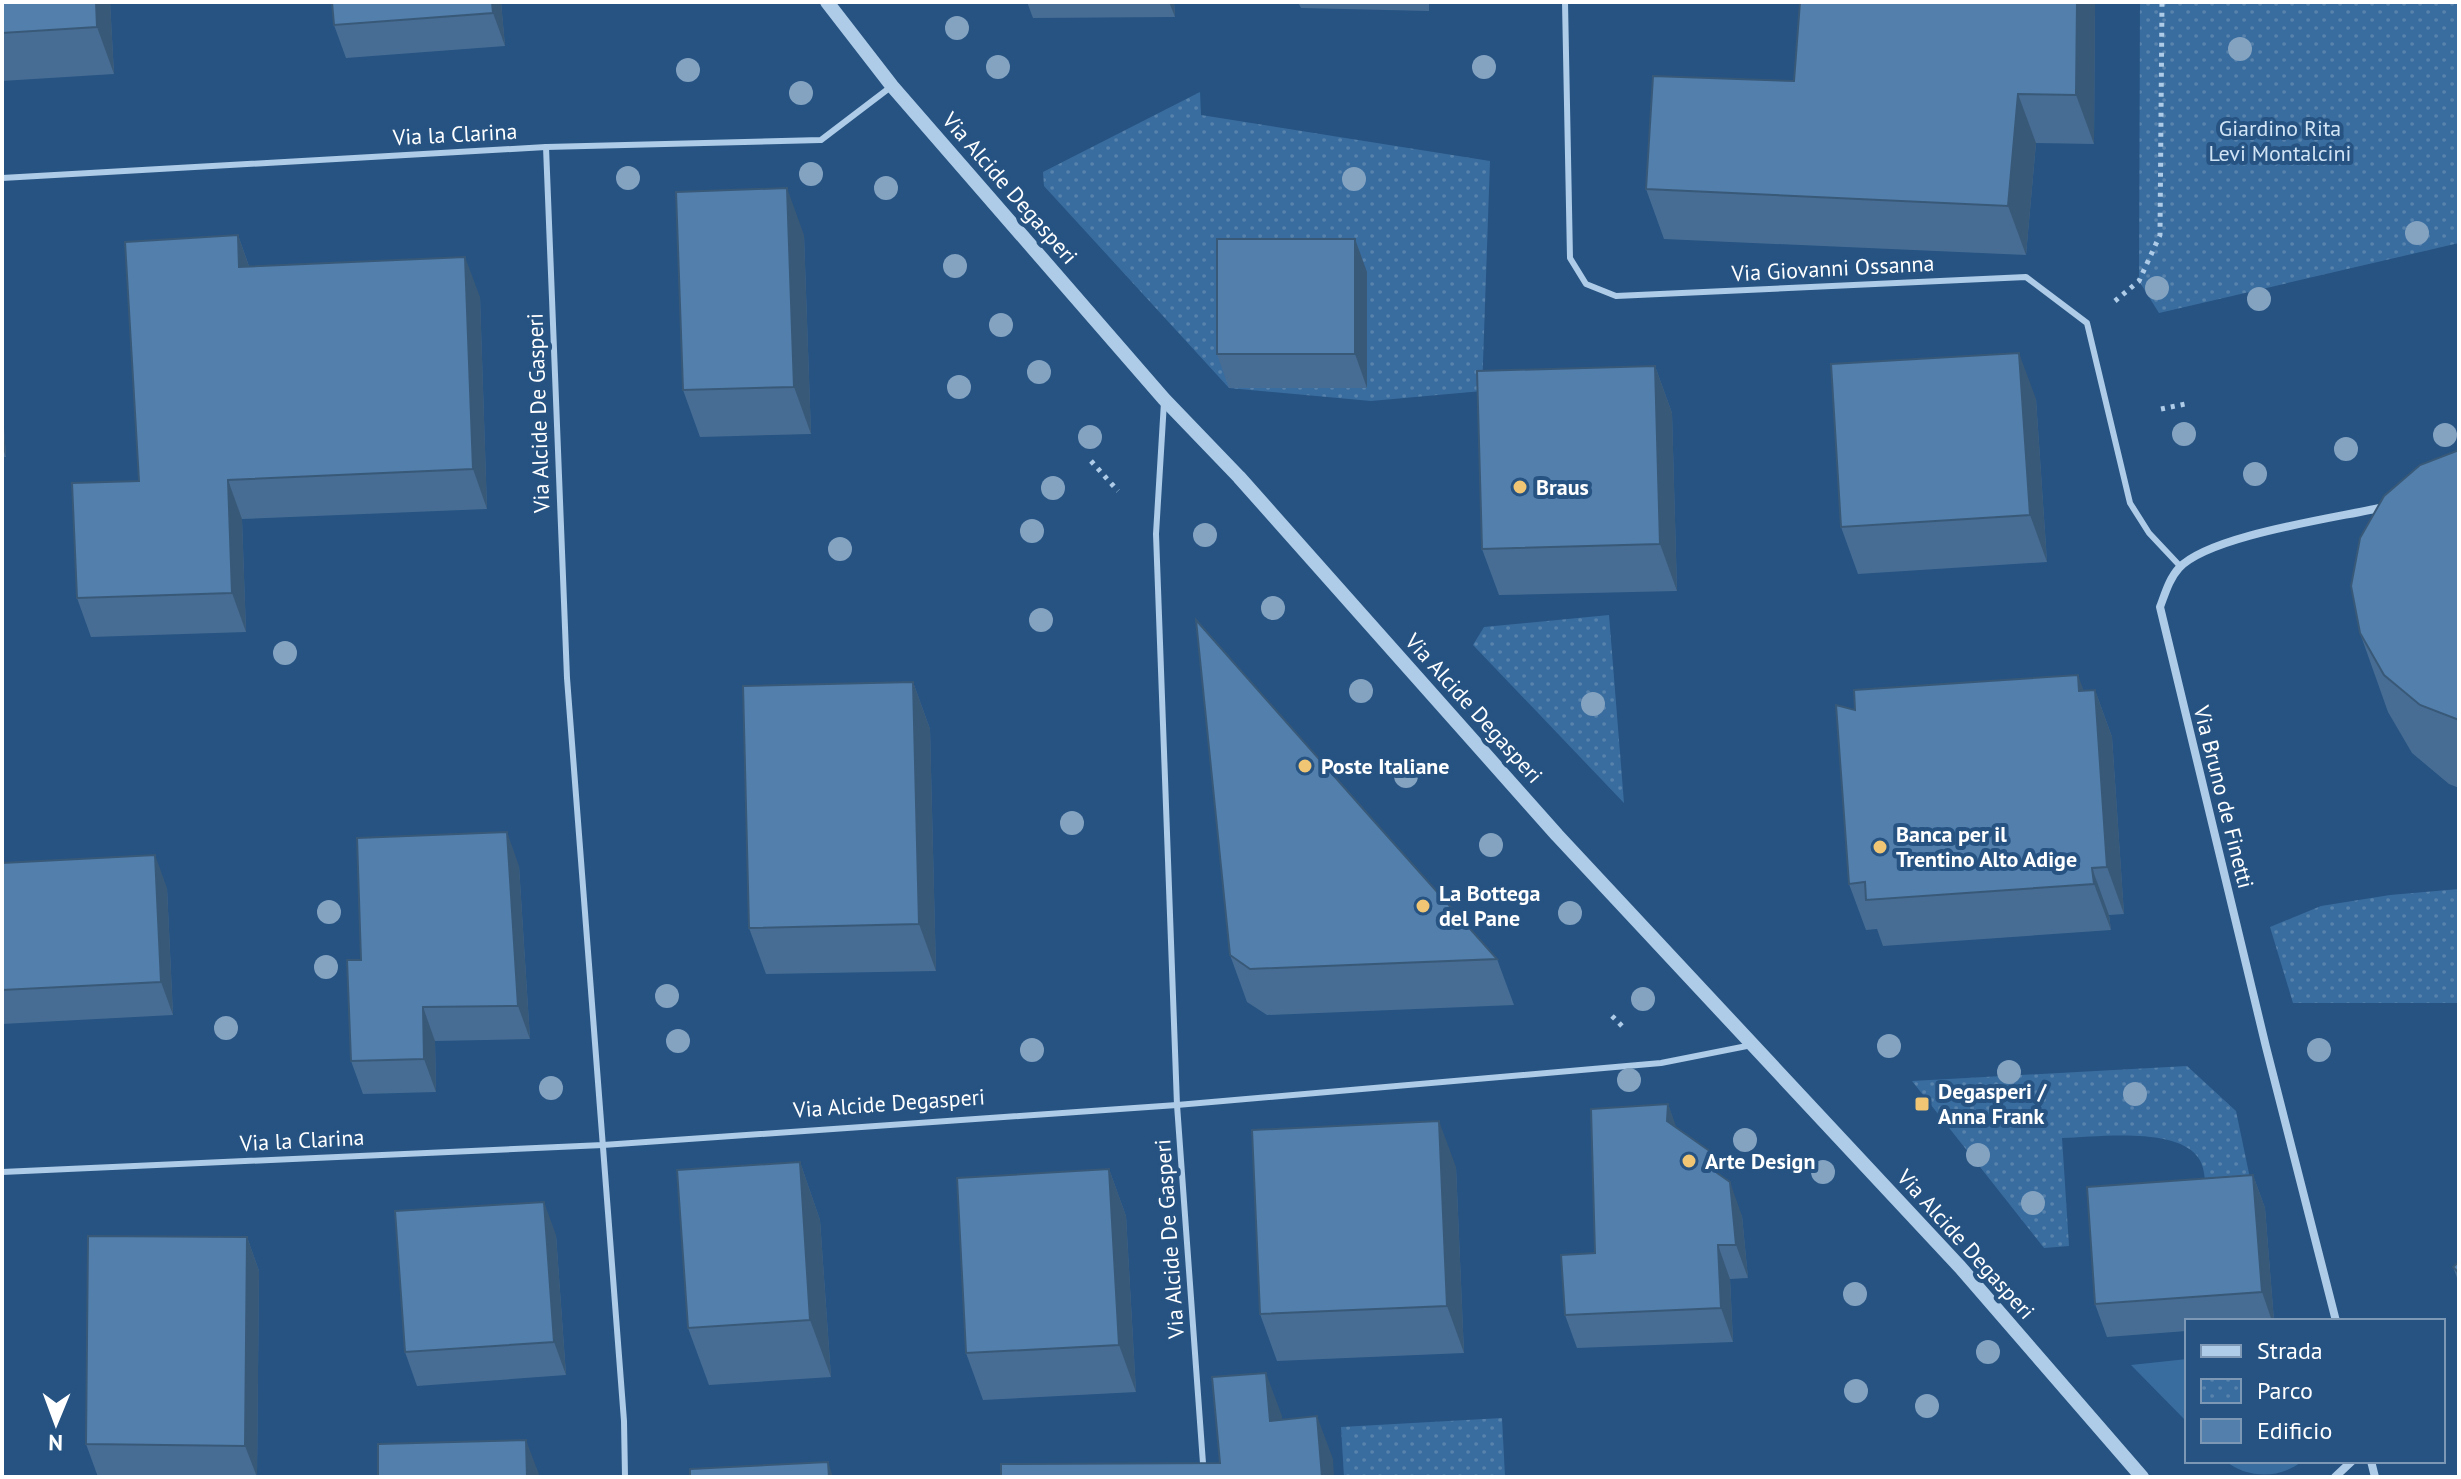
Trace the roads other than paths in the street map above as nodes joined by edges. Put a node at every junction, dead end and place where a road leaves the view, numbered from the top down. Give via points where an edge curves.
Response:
1 (827, 2) edge
2 (1565, 2) edge
3 (892, 86) junction
4 (546, 147) junction
5 (2, 178) edge
6 (1164, 399) junction
7 (2399, 504) edge
8 (2180, 566) junction
9 (1752, 1045) junction
10 (1177, 1105) junction
11 (603, 1145) junction
12 (2, 1172) edge
13 (2335, 1319) edge
14 (2350, 1463) edge
15 (625, 1477) edge
16 (1204, 1477) edge
17 (2142, 1477) edge
18 (2335, 1477) edge

1 - 3 street, Via Alcide Degasperi
2 - 8 lane, Via Giovanni Ossanna via 1570,258 1586,284 1616,296 2026,277 2087,323 2130,503
3 - 4 lane, Via la Clarina via 821,140
3 - 6 street, Via Alcide Degasperi
4 - 5 lane, Via la Clarina
4 - 11 lane, Via Alcide De Gasperi via 567,678
6 - 9 street, Via Alcide Degasperi
6 - 10 lane via 1156,534
7 - 8 street via 2233,539
8 - 13 street, Via Bruno de Finetti via 2160,607
9 - 10 lane, Via Alcide Degasperi via 1661,1063
9 - 17 street, Via Alcide Degasperi via 1960,1267
10 - 11 lane, Via Alcide Degasperi
10 - 16 lane, Via Alcide De Gasperi
11 - 12 lane, Via la Clarina
11 - 15 lane
14 - 18 street

